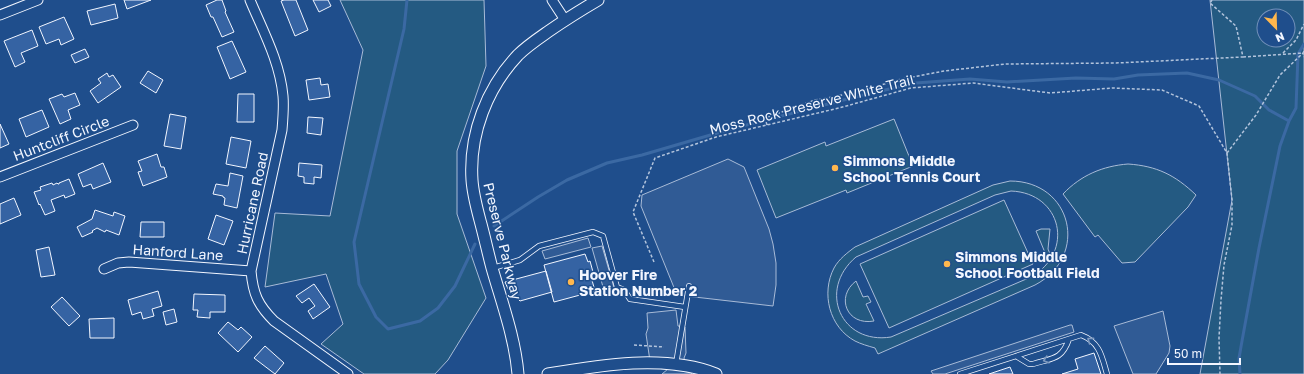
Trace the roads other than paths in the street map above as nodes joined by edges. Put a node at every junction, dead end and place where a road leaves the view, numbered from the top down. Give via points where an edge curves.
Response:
1 (38, 0) edge
2 (250, 0) edge
3 (552, 0) edge
4 (598, 0) edge
5 (0, 15) edge
6 (565, 20) junction
7 (133, 125) dead end
8 (0, 177) edge
9 (493, 268) junction
10 (104, 269) dead end
11 (251, 271) junction
12 (688, 286) dead end
13 (685, 306) junction
14 (1069, 339) junction
15 (1016, 356) junction
16 (676, 364) junction
17 (348, 374) edge
18 (518, 374) edge
19 (548, 374) edge
20 (716, 374) edge
21 (960, 374) edge
22 (1107, 374) edge

1 - 5 street
2 - 11 street, Hurricane Road via 276,60 284,112
3 - 6 street
4 - 6 street, Preserve Parkway
6 - 9 street, Preserve Parkway via 518,55 492,90 478,124 473,150 472,179 474,198
7 - 8 street, Huntcliff Circle
9 - 13 lane via 520,260 539,246 593,232 603,236 617,287 624,290 630,299
9 - 18 street, Preserve Parkway via 516,355
10 - 11 street, Hanford Lane via 118,263 129,262
11 - 17 street, Hurricane Road via 252,285 258,303 274,321
12 - 13 lane
13 - 16 lane
14 - 15 lane
14 -> 15 lane via 1062,354 1057,357 1029,364
22 -> 14 lane via 1095,343 1082,335
15 - 21 lane
16 - 19 street via 602,365
16 - 20 street

